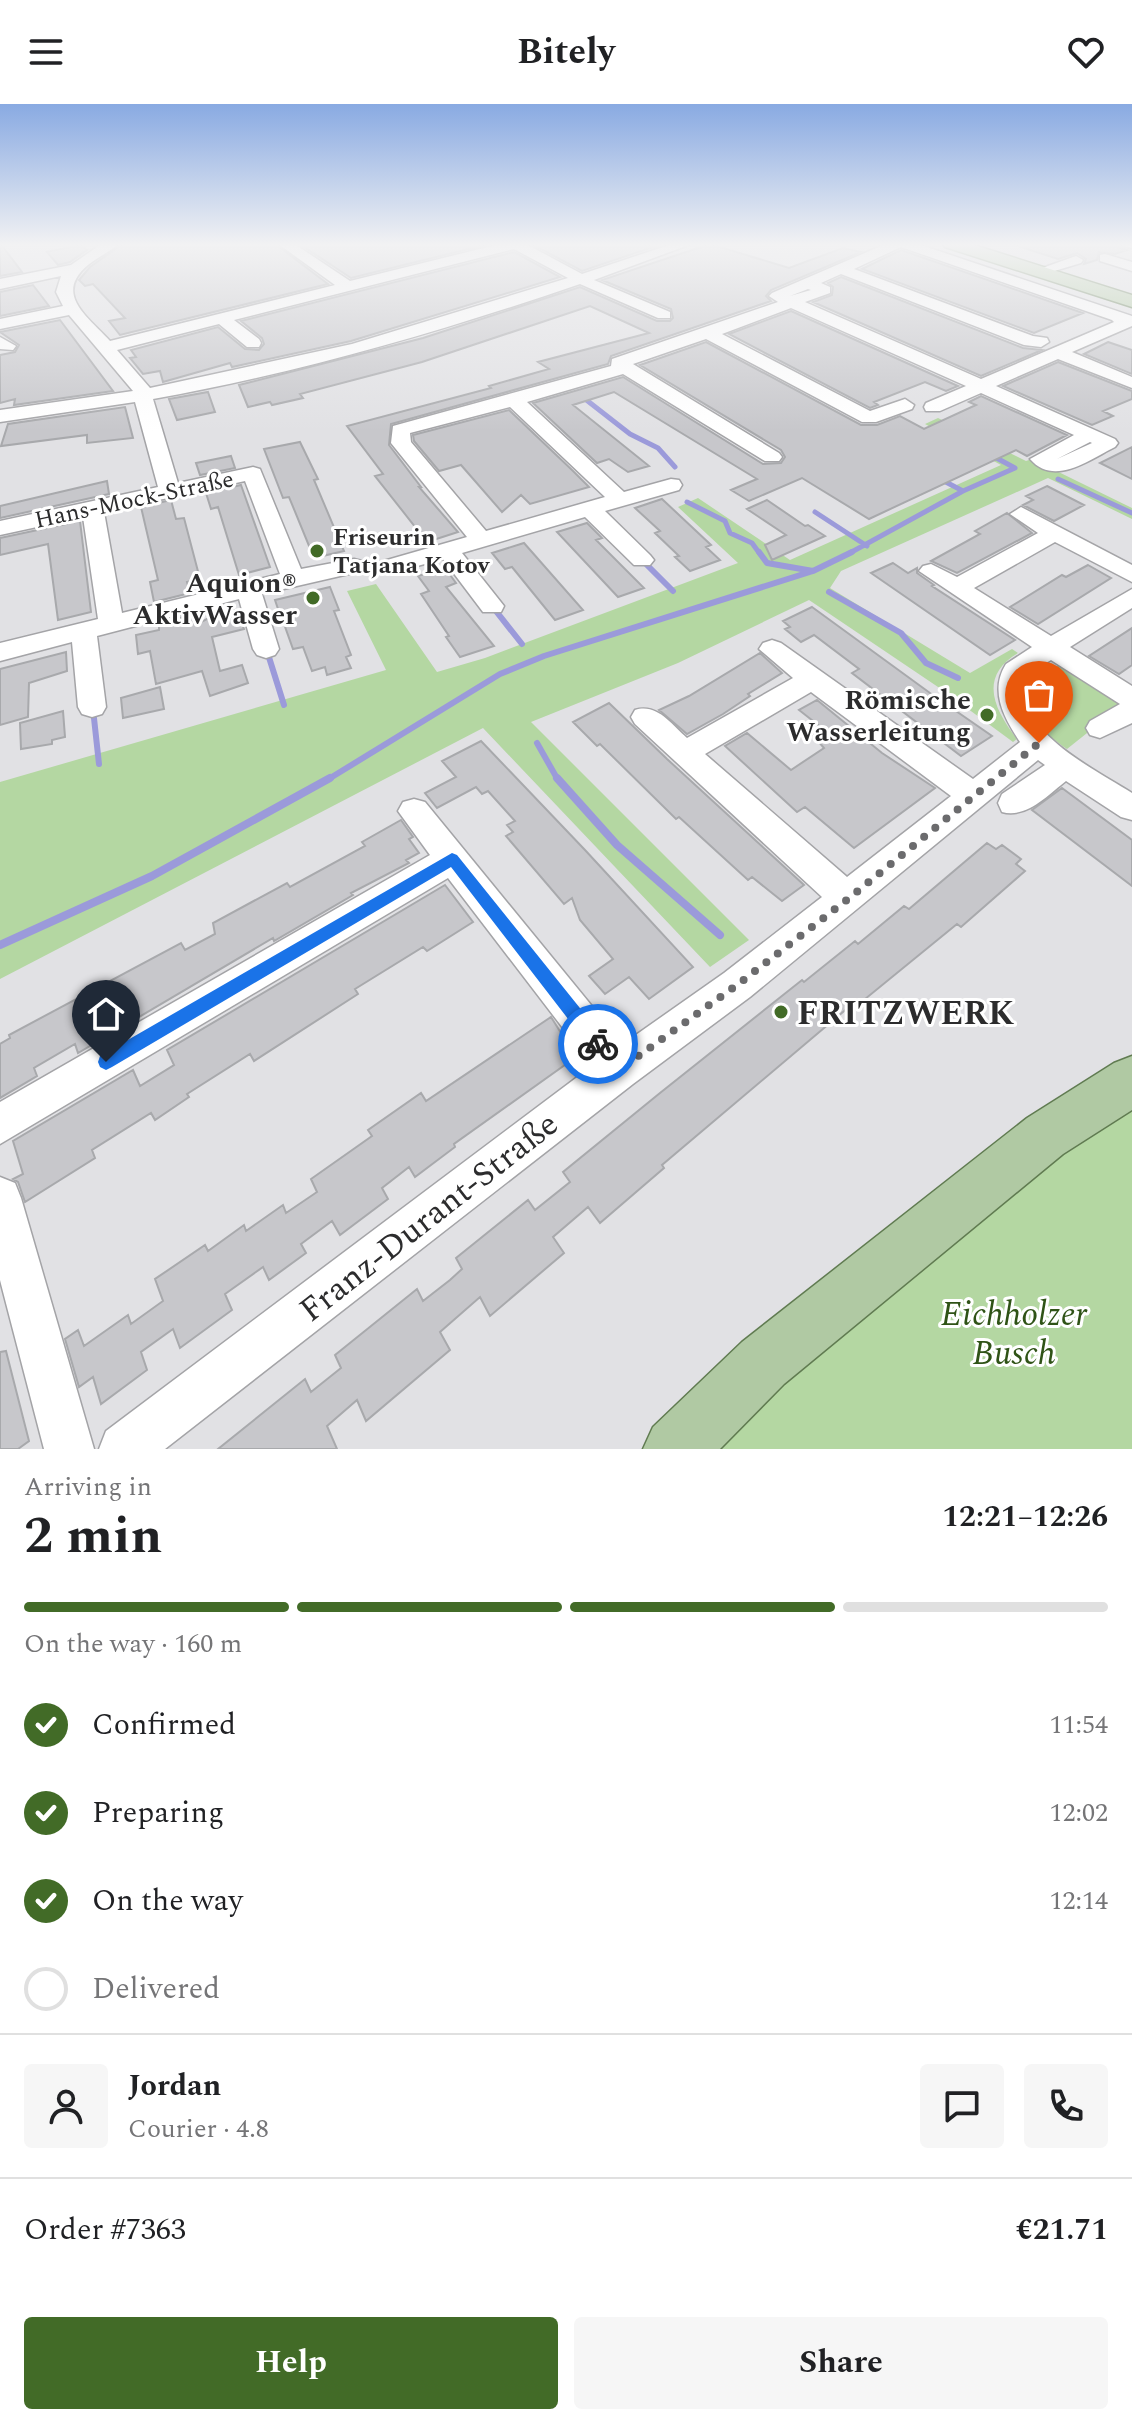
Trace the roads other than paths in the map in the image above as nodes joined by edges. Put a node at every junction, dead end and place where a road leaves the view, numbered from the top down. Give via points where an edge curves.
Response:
1 (72, 306) edge
2 (275, 306) edge
3 (494, 306) edge
4 (642, 306) edge
5 (783, 306) edge
6 (800, 306) edge
7 (938, 306) edge
8 (73, 309) junction
9 (1128, 309) edge
10 (664, 315) dead end
11 (223, 319) junction
12 (135, 323) dead end
13 (0, 324) edge
14 (95, 333) junction
15 (716, 337) junction
16 (253, 343) dead end
17 (108, 347) junction
18 (1053, 348) junction
19 (626, 367) junction
20 (1131, 382) edge
21 (981, 385) junction
22 (145, 396) junction
23 (514, 400) junction
24 (0, 416) edge
25 (1082, 431) junction
26 (1108, 443) junction
27 (1132, 454) edge
28 (772, 457) dead end
29 (671, 485) dead end
30 (170, 492) junction
31 (618, 498) junction
32 (588, 507) junction
33 (93, 509) junction
34 (1021, 514) dead end
35 (0, 528) edge
36 (1054, 533) junction
37 (481, 540) junction
38 (448, 550) junction
39 (642, 560) dead end
40 (354, 566) dead end
41 (388, 567) dead end
42 (931, 571) dead end
43 (1132, 575) edge
44 (293, 578) junction
45 (957, 587) junction
46 (249, 590) junction
47 (1132, 597) edge
48 (492, 606) dead end
49 (111, 624) junction
50 (84, 631) junction
51 (1051, 647) junction
52 (266, 649) dead end
53 (772, 649) dead end
54 (0, 652) edge
55 (812, 679) junction
56 (1132, 699) edge
57 (92, 707) dead end
58 (1132, 710) edge
59 (645, 717) dead end
60 (1100, 728) dead end
61 (685, 752) junction
62 (1053, 754) junction
63 (994, 800) junction
64 (1132, 808) edge
65 (414, 811) dead end
66 (452, 859) junction
67 (848, 899) junction
68 (619, 1070) junction
69 (1132, 1081) edge
70 (0, 1124) edge
71 (0, 1198) edge
72 (149, 1441) edge
73 (69, 1449) edge
74 (675, 1449) edge

1 - 8 street
2 - 11 street
3 - 22 street via 355,349
4 - 10 street
5 - 15 street
6 - 21 street
7 - 18 street
8 - 13 street
8 - 14 street
9 - 18 street via 1123,324 1065,351
11 - 16 street
11 - 17 street
12 - 14 street
14 - 17 street
15 - 19 street via 618,363
15 - 21 street via 869,418 905,405 921,413 932,411
17 - 22 street
18 - 20 street
18 - 21 street
19 - 23 street
19 - 28 street
21 - 25 street
22 - 24 street
22 - 30 street
23 - 31 street
23 - 37 street via 406,428 398,435
25 - 26 street
25 - 26 street via 1085,437 1040,459 1058,467
26 - 27 street
29 - 31 street
30 - 33 street, Hans-Mock-Straße
30 - 44 street, Hans-Mock-Straße via 253,473
31 - 32 street
32 - 37 street
32 - 39 street
33 - 35 street, Hans-Mock-Straße
33 - 49 street
34 - 36 street
36 - 43 street
36 - 45 street
37 - 38 street
38 - 41 street
38 - 48 street
40 - 44 street
42 - 45 street
44 - 46 street
45 - 51 street
46 - 49 street
46 - 52 street
47 - 51 street
49 - 50 street
50 - 54 street
50 - 57 street
51 - 56 street
51 - 62 street via 1015,670 1009,686 1014,714
53 - 55 street
55 - 61 street
55 - 63 street
58 - 60 street
59 - 61 street
61 - 67 street
62 - 63 street, Franz-Durant-Straße
62 - 64 street
63 - 67 street, Franz-Durant-Straße
65 - 66 street
66 - 68 street
66 - 70 street
67 - 68 street, Franz-Durant-Straße
68 - 72 street, Franz-Durant-Straße
69 - 74 main road via 1045,1136 775,1353
71 - 73 street

